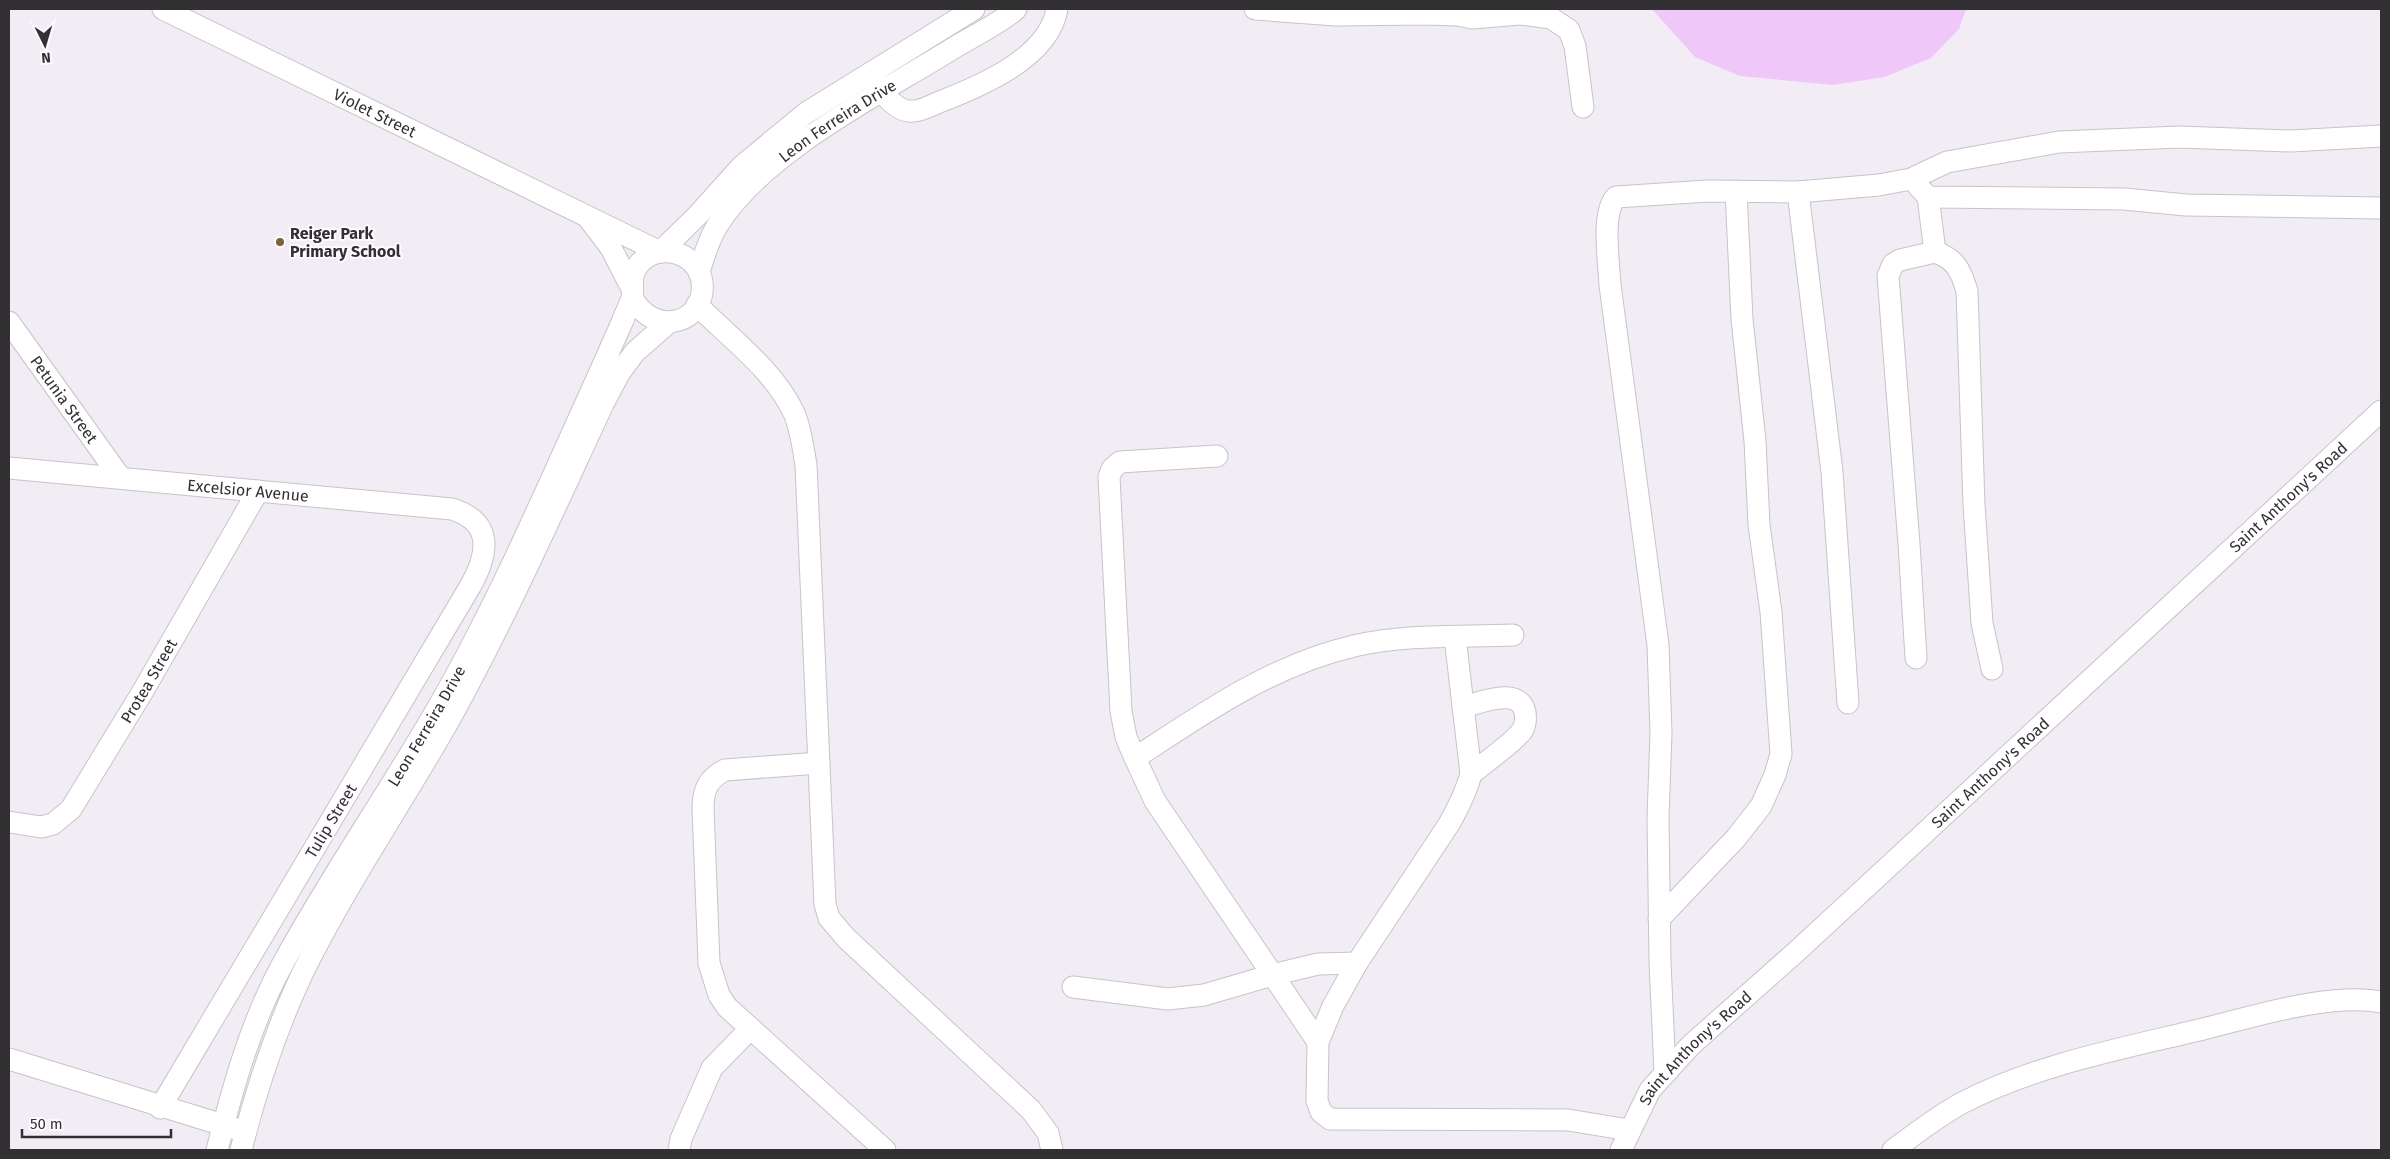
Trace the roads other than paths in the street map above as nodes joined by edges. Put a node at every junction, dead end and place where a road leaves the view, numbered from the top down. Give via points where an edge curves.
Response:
1 (162, 9) edge
2 (974, 9) edge
3 (1016, 9) edge
4 (1057, 9) edge
5 (1255, 9) edge
6 (871, 73) junction
7 (882, 92) junction
8 (1582, 107) dead end
9 (2381, 136) edge
10 (1912, 179) junction
11 (1736, 191) junction
12 (1798, 192) junction
13 (1928, 197) junction
14 (2381, 208) edge
15 (587, 216) junction
16 (660, 252) junction
17 (1935, 252) junction
18 (699, 272) junction
19 (631, 291) junction
20 (697, 306) junction
21 (9, 322) edge
22 (668, 322) junction
23 (2381, 411) edge
24 (1217, 456) dead end
25 (9, 468) edge
26 (120, 478) junction
27 (258, 491) junction
28 (481, 529) joint
29 (1513, 635) dead end
30 (1455, 637) junction
31 (1916, 658) dead end
32 (1992, 669) dead end
33 (1848, 703) dead end
34 (1463, 706) junction
35 (1135, 758) junction
36 (819, 763) junction
37 (1471, 774) junction
38 (9, 822) edge
39 (1659, 919) junction
40 (1356, 963) junction
41 (1272, 975) junction
42 (1073, 987) dead end
43 (2381, 1002) edge
44 (750, 1030) junction
45 (1318, 1042) junction
46 (9, 1060) edge
47 (1665, 1072) junction
48 (160, 1108) junction
49 (224, 1126) junction
50 (1629, 1130) junction
51 (243, 1141) edge
52 (217, 1150) edge
53 (679, 1150) edge
54 (885, 1150) edge
55 (1052, 1150) edge
56 (1621, 1150) edge
57 (1893, 1150) edge

1 - 15 street, Violet Street
2 - 6 street, Leon Ferreira Drive
3 - 7 street, Leon Ferreira Drive
4 - 7 street via 1049,33 1029,54 979,87 913,112 900,109
5 - 8 street via 1336,15 1428,14 1472,18 1520,14 1551,18 1569,30 1575,46
6 - 7 street
6 - 16 street, Leon Ferreira Drive via 806,113 742,166
7 - 18 street, Leon Ferreira Drive via 812,136 764,173 717,226
9 - 10 street via 2291,141 2180,137 2059,142 1948,162
10 - 12 street
10 - 13 street
11 - 12 street
11 - 39 street via 1742,319 1755,440 1759,525 1771,612 1781,754 1761,806 1736,838
11 - 39 street via 1616,197 1609,204 1610,285 1658,645 1661,733
12 - 33 street via 1831,463
13 - 14 street via 2114,199 2186,205
13 - 17 street
15 - 16 street, Violet Street
15 - 19 street via 611,248
16 - 18 street via 683,256
16 - 19 street via 639,263 633,274
17 - 31 street via 1900,260 1893,264 1888,276
17 - 32 street via 1946,255 1957,265 1967,292 1974,505 1982,623
18 - 20 street via 702,283
19 - 22 street via 638,308 646,316
19 - 49 street, Leon Ferreira Drive via 556,470 451,683 280,968 235,1080
20 - 22 street via 684,317
20 - 36 street via 767,373 794,414 801,436 806,465
21 - 26 street, Petunia Street
22 - 51 street, Leon Ferreira Drive via 635,352 620,372 496,633 311,957 273,1042
23 - 47 street, Saint Anthony's Road
24 - 35 street via 1120,462 1109,477 1120,711
25 - 26 street, Excelsior Avenue
26 - 27 street, Excelsior Avenue
27 - 28 street, Excelsior Avenue via 452,509 466,514
27 - 38 street, Protea Street via 71,810 53,824 41,827
28 - 48 street, Tulip Street via 485,550 471,584
29 - 30 street
30 - 34 street
30 - 35 street via 1387,640 1353,646 1291,666 1260,679
34 - 37 street
34 - 37 street via 1503,697 1515,699 1524,706 1526,720 1522,730
35 - 41 street via 1155,802
36 - 44 street via 725,770 712,776 703,797 712,979 727,1007
36 - 55 street via 825,904 829,918 846,938 1031,1110 1048,1133
37 - 40 street via 1461,804 1449,824
39 - 47 street
40 - 41 street via 1318,964
40 - 45 street
41 - 42 street via 1204,995 1168,999
41 - 45 street
43 - 57 street via 2343,1000 2278,1010 2040,1071 1961,1104
44 - 53 street via 712,1068
44 - 54 street
45 - 50 street via 1317,1101 1321,1112 1330,1120 1568,1120
46 - 48 street
47 - 50 street, Saint Anthony's Road via 1650,1090
48 - 49 street
49 - 51 street
49 - 52 street, Leon Ferreira Drive
50 - 56 street, Saint Anthony's Road

